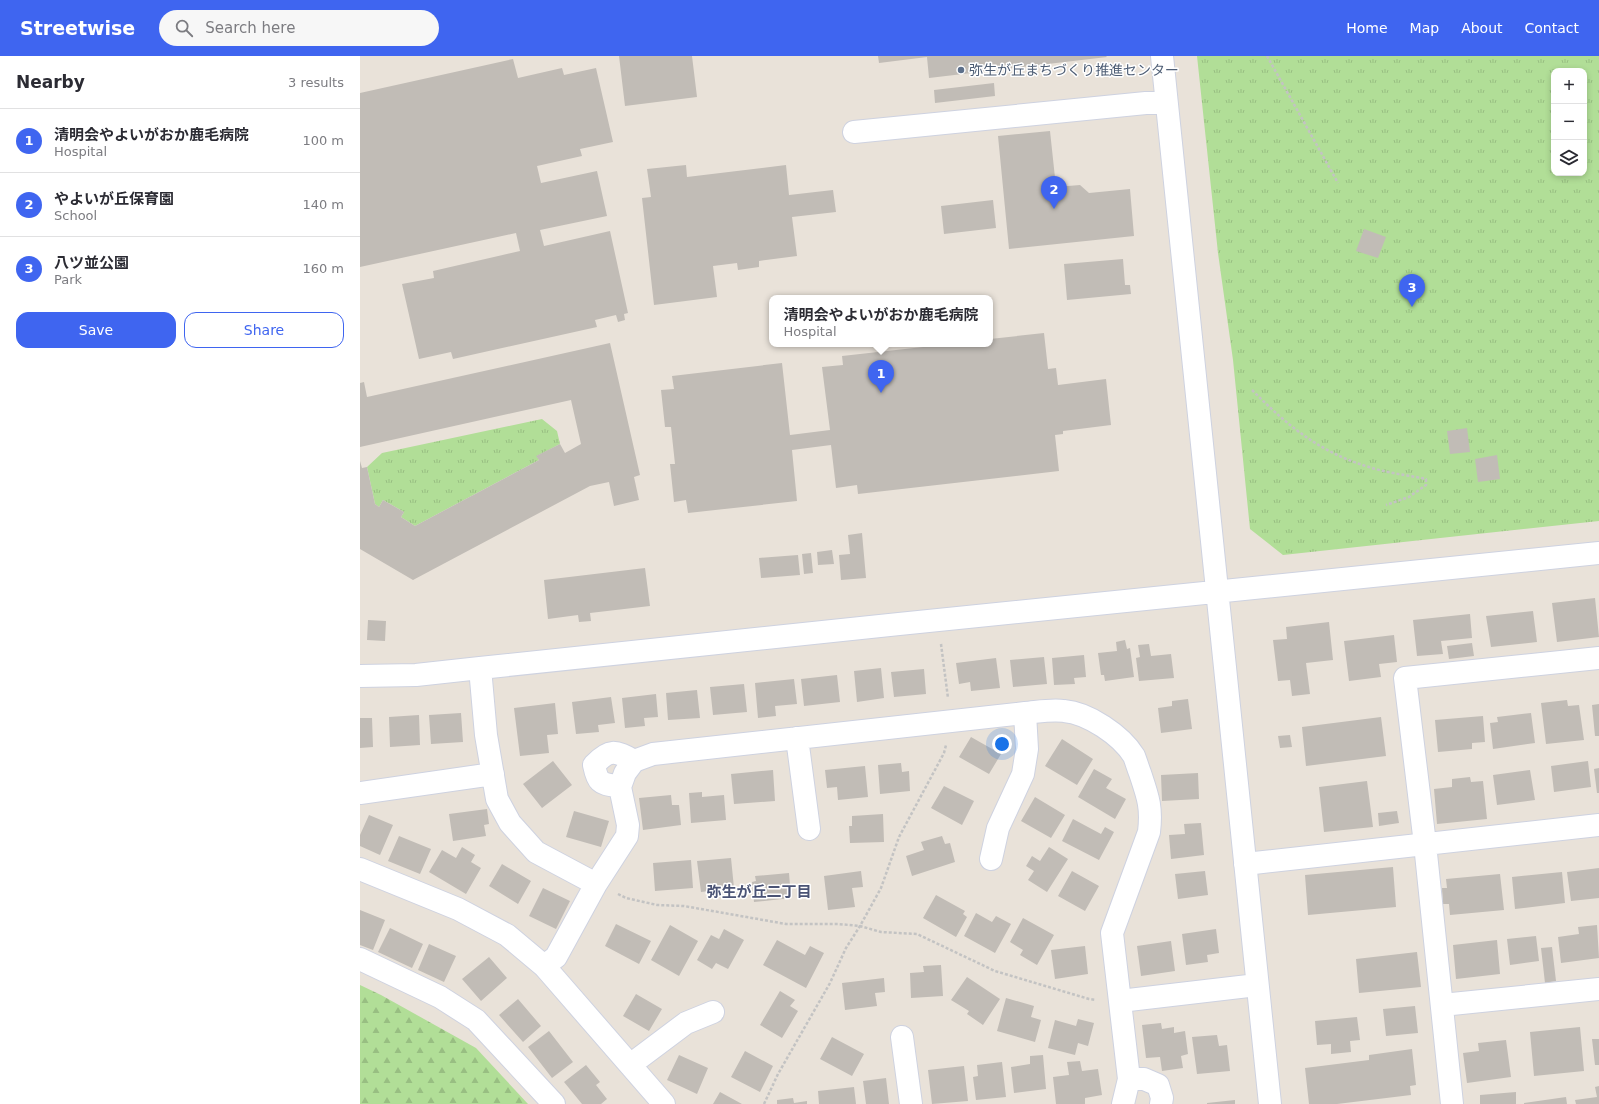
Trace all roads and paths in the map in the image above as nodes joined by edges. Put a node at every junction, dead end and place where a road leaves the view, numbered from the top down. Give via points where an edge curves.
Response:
1 (1162, 56) edge
2 (1267, 56) edge
3 (1166, 101) junction
4 (854, 132) dead end
5 (1338, 183) dead end
6 (1252, 390) dead end
7 (1386, 505) dead end
8 (1599, 553) edge
9 (1218, 592) junction
10 (941, 644) dead end
11 (1599, 658) edge
12 (480, 668) junction
13 (360, 676) edge
14 (1025, 713) junction
15 (951, 721) junction
16 (797, 738) junction
17 (634, 760) junction
18 (493, 774) junction
19 (620, 787) junction
20 (360, 793) edge
21 (1599, 825) edge
22 (810, 829) dead end
23 (1425, 844) junction
24 (991, 859) dead end
25 (1245, 864) junction
26 (360, 869) edge
27 (596, 884) junction
28 (860, 926) junction
29 (360, 959) edge
30 (544, 966) junction
31 (1258, 985) junction
32 (1599, 989) edge
33 (1120, 1001) junction
34 (1442, 1005) junction
35 (714, 1012) dead end
36 (902, 1037) dead end
37 (630, 1065) junction
38 (1128, 1079) junction
39 (554, 1104) edge
40 (664, 1104) edge
41 (764, 1104) edge
42 (911, 1104) edge
43 (1123, 1104) edge
44 (1161, 1104) edge
45 (1270, 1104) edge
46 (1452, 1104) edge

1 - 3 street
2 - 5 path
3 - 4 street
3 - 9 street
6 - 7 path via 1279,417 1306,438 1338,455 1370,468 1426,479 1426,485 1409,497
8 - 9 street
9 - 12 street
9 - 25 street
10 - 15 path
11 - 23 street via 1405,678
12 - 13 street via 416,675
12 - 18 street via 486,735
14 - 15 street
14 - 24 street via 1027,749 1023,774 998,828
14 - 33 street via 1064,711 1086,717 1100,725 1121,740 1134,756 1148,794 1151,816 1149,832 1112,933
15 - 16 street
15 - 28 path via 944,753 899,837 881,888
16 - 17 street via 653,754
16 - 22 street
17 - 19 street via 625,773
17 - 19 street via 620,753 603,755 594,765 597,778 603,783
18 - 20 street
18 - 27 street via 497,799 510,823 536,852
19 - 27 street via 628,825 627,836
21 - 23 street
23 - 25 street
23 - 34 street
25 - 31 street
26 - 30 street via 458,909 507,935
27 - 28 path via 626,898 657,905 684,906 786,924
27 - 30 street via 556,957
28 - 33 path via 881,932 917,934 995,971 1089,999
28 - 41 path
29 - 39 street via 440,997 476,1020
30 - 37 street
31 - 33 street
31 - 45 street
32 - 34 street
33 - 38 street
34 - 46 street
35 - 37 street via 686,1023
36 - 42 street
37 - 40 street
38 - 43 street
38 - 44 street via 1144,1079 1158,1085

